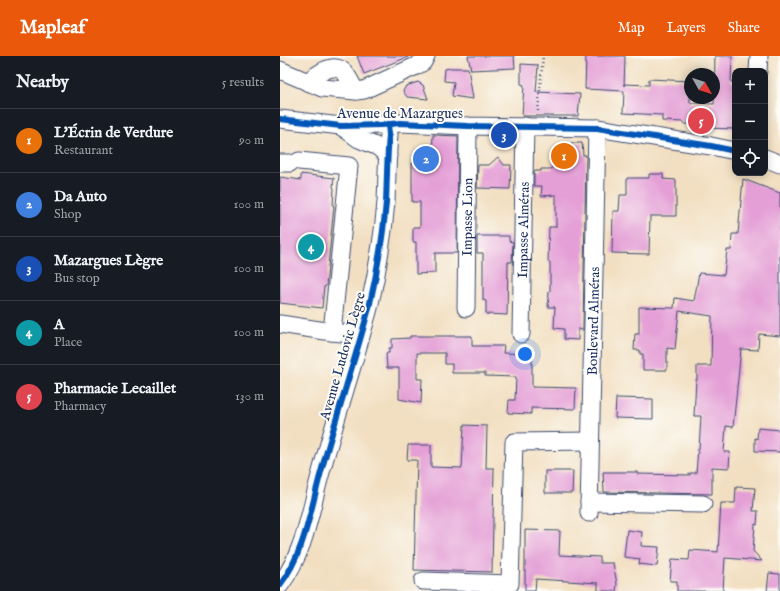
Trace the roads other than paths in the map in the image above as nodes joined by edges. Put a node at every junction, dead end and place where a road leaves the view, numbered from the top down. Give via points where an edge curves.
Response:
1 (759, 56) edge
2 (419, 59) edge
3 (758, 68) edge
4 (280, 70) edge
5 (280, 119) edge
6 (388, 124) junction
7 (341, 126) junction
8 (468, 126) junction
9 (531, 126) junction
10 (597, 128) junction
11 (732, 150) edge
12 (388, 156) junction
13 (768, 159) edge
14 (290, 162) edge
15 (780, 164) edge
16 (466, 308) dead end
17 (280, 324) edge
18 (332, 332) junction
19 (521, 334) dead end
20 (361, 335) junction
21 (590, 440) junction
22 (703, 504) dead end
23 (423, 581) dead end
24 (280, 585) edge

1 - 3 street
2 - 4 street via 364,90 356,91 345,73 338,68 327,69 307,82
5 - 7 street, Avenue de Mazargues
6 - 7 street, Avenue de Mazargues
6 - 8 street, Avenue de Mazargues via 400,122
6 - 12 street, Avenue Ludovic Lègre
7 - 12 street, Avenue de Mazargues via 378,146
8 - 9 street, Avenue de Mazargues
8 - 16 street, Impasse Lion
9 - 10 street, Avenue de Mazargues
9 - 19 street, Impasse Alméras
10 - 11 street, Avenue de Mazargues
10 - 21 street, Boulevard Alméras
12 - 20 street, Avenue Ludovic Lègre via 386,201 375,282
13 - 15 street
14 - 18 street via 349,166
17 - 18 street
18 - 20 street
20 - 24 street, Avenue Ludovic Lègre via 300,551
21 - 22 street, Boulevard Alméras via 589,508
21 - 23 street via 514,442 510,584

